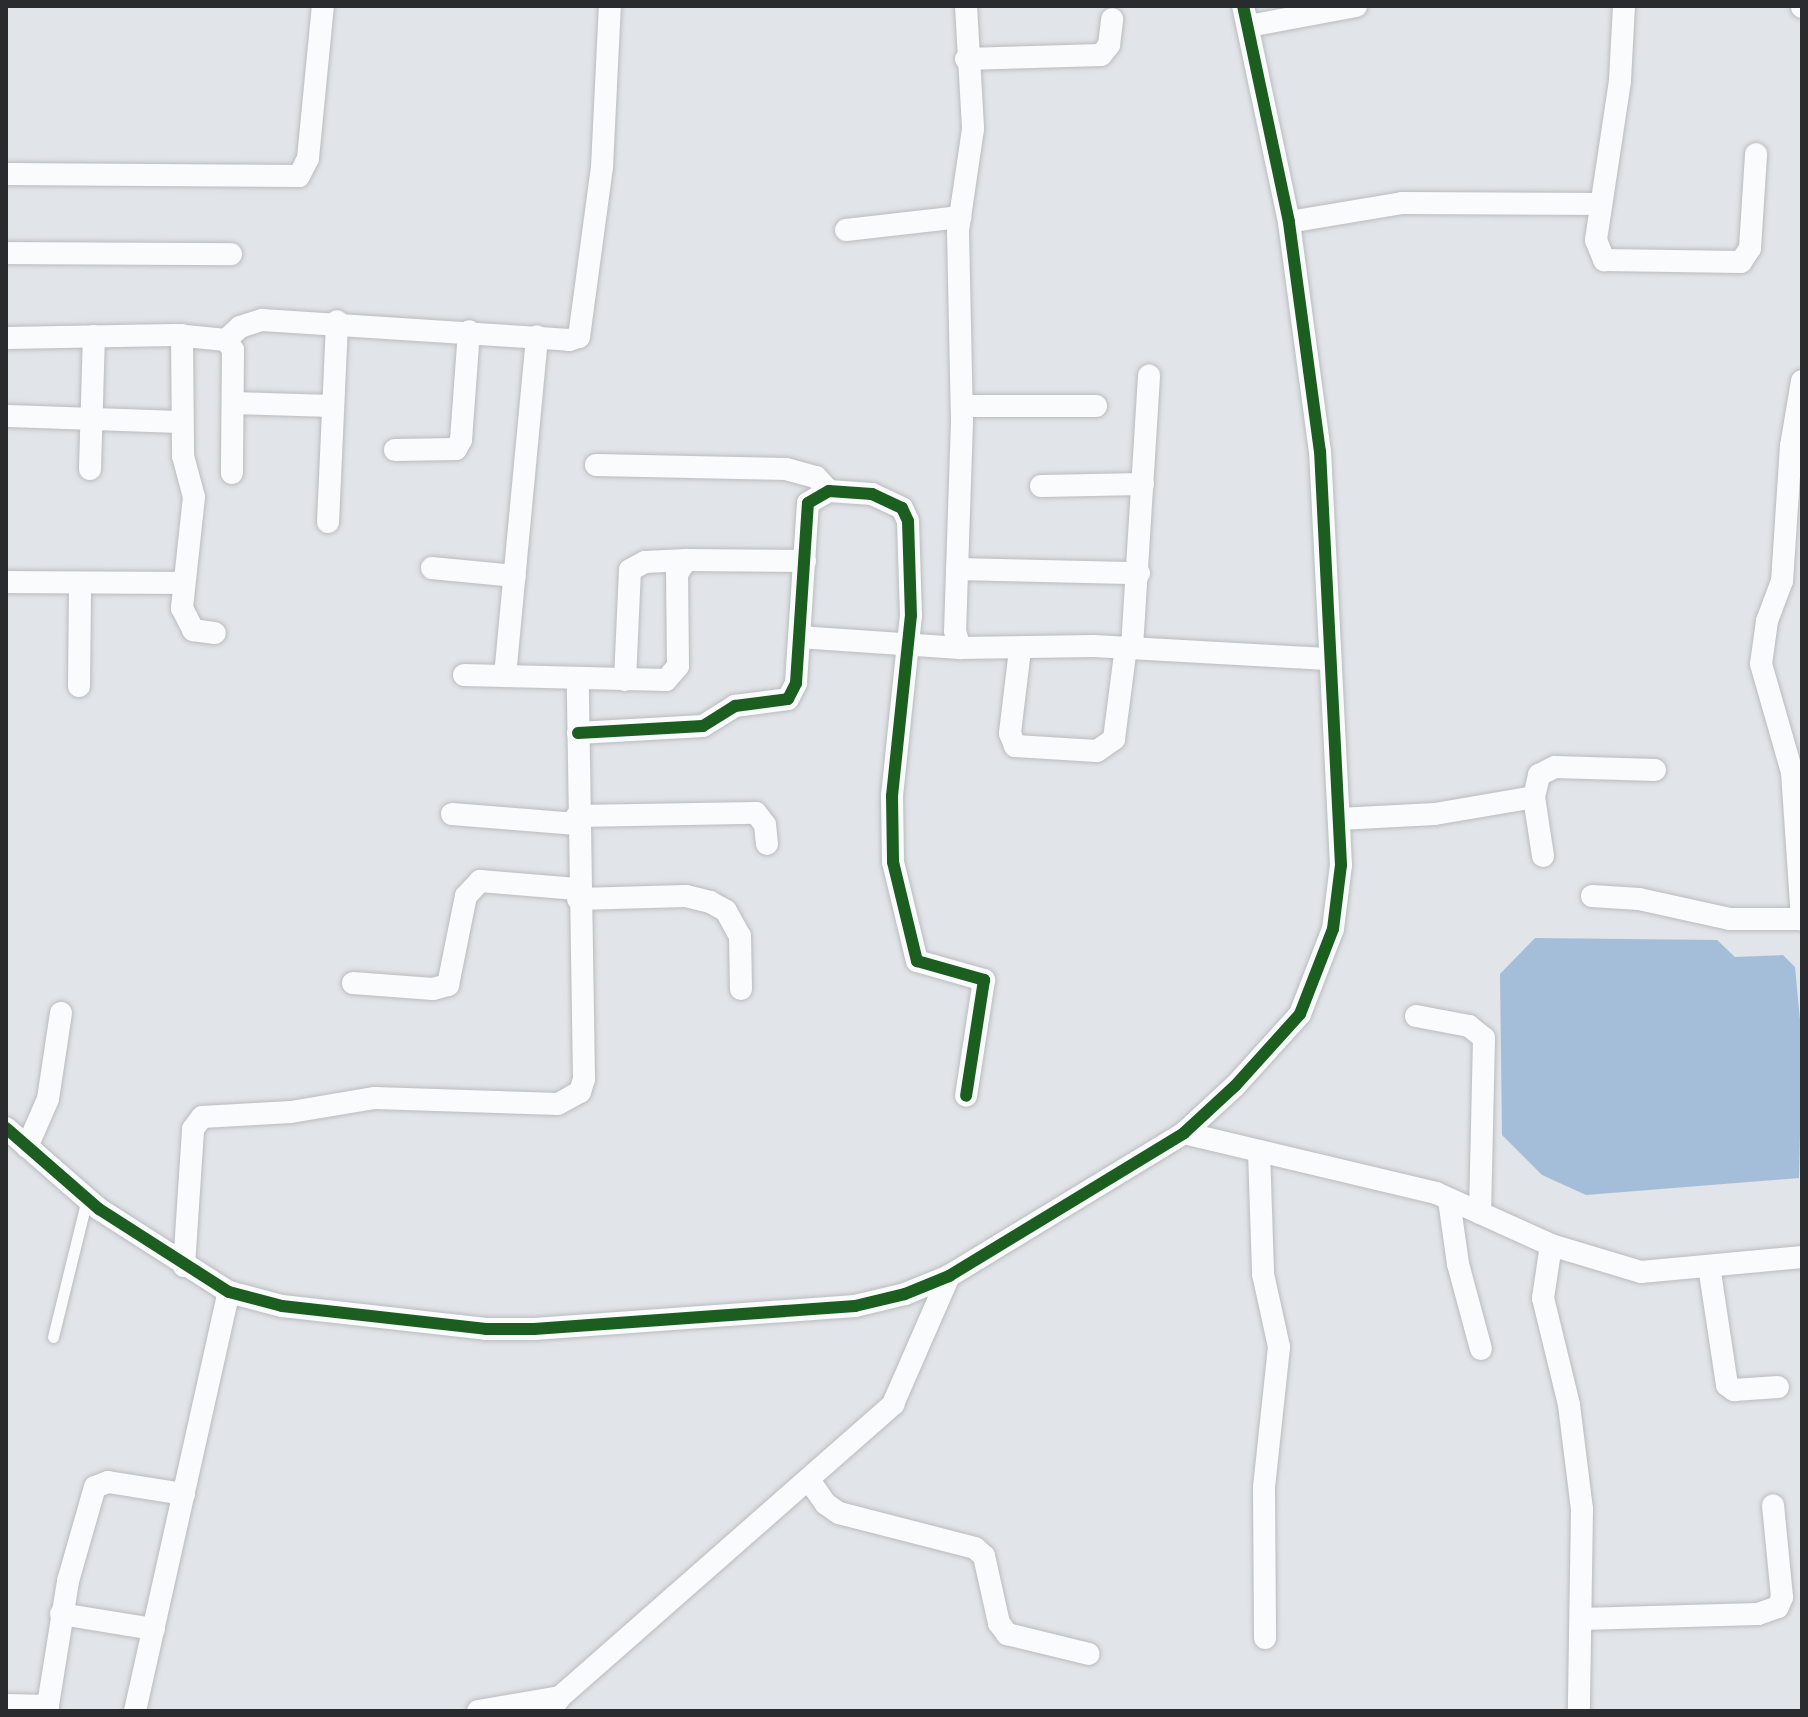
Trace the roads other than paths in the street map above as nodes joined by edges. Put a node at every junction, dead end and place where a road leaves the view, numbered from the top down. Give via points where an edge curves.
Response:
1 (323, 6) edge
2 (610, 6) edge
3 (966, 6) edge
4 (1356, 6) edge
5 (1624, 6) edge
6 (1246, 16) edge
7 (1112, 19) dead end
8 (966, 59) junction
9 (1756, 154) dead end
10 (6, 174) edge
11 (1601, 204) junction
12 (960, 217) junction
13 (1289, 222) junction
14 (846, 230) dead end
15 (6, 253) edge
16 (231, 254) dead end
17 (337, 321) junction
18 (469, 331) junction
19 (182, 335) junction
20 (94, 336) junction
21 (537, 337) junction
22 (6, 338) edge
23 (226, 340) junction
24 (1149, 376) dead end
25 (1802, 381) edge
26 (233, 403) junction
27 (332, 406) junction
28 (962, 406) junction
29 (1096, 406) dead end
30 (6, 416) edge
31 (91, 417) junction
32 (182, 422) junction
33 (395, 450) dead end
34 (596, 465) dead end
35 (90, 469) dead end
36 (232, 473) dead end
37 (1143, 484) junction
38 (1041, 486) dead end
39 (829, 491) junction
40 (328, 522) dead end
41 (686, 560) junction
42 (805, 561) junction
43 (432, 568) dead end
44 (957, 569) junction
45 (1139, 573) junction
46 (515, 576) junction
47 (6, 582) edge
48 (80, 583) junction
49 (184, 583) junction
50 (215, 633) dead end
51 (799, 637) junction
52 (910, 646) junction
53 (1129, 647) junction
54 (960, 648) junction
55 (1020, 650) junction
56 (1330, 659) junction
57 (464, 675) dead end
58 (505, 676) junction
59 (578, 679) junction
60 (625, 680) junction
61 (79, 686) dead end
62 (578, 733) junction
63 (1655, 770) dead end
64 (1797, 772) edge
65 (1534, 797) junction
66 (452, 814) dead end
67 (1339, 819) junction
68 (577, 820) junction
69 (767, 844) dead end
70 (1543, 856) dead end
71 (578, 894) junction
72 (1592, 896) dead end
73 (1802, 919) edge
74 (353, 983) dead end
75 (741, 989) dead end
76 (61, 1013) dead end
77 (1416, 1016) dead end
78 (966, 1096) dead end
79 (6, 1128) edge
80 (1184, 1133) junction
81 (27, 1147) junction
82 (1259, 1151) junction
83 (87, 1199) junction
84 (1449, 1200) junction
85 (1480, 1213) junction
86 (1551, 1245) junction
87 (1802, 1257) edge
88 (184, 1266) junction
89 (1709, 1266) junction
90 (949, 1276) junction
91 (229, 1292) junction
92 (53, 1337) dead end
93 (1481, 1349) dead end
94 (1778, 1387) dead end
95 (809, 1480) junction
96 (184, 1494) junction
97 (1773, 1505) dead end
98 (61, 1614) junction
99 (1581, 1619) junction
100 (154, 1629) junction
101 (1265, 1638) dead end
102 (1089, 1654) dead end
103 (555, 1704) edge
104 (6, 1705) edge
105 (47, 1709) edge
106 (135, 1711) edge
107 (478, 1711) edge
108 (1579, 1711) edge

1 - 10 street via 308,158 299,176
2 - 21 street via 602,167 585,322 575,339
3 - 8 street
4 - 6 street
5 - 11 street via 1620,81
6 - 13 street
7 - 8 street via 1109,45 1101,55
8 - 12 street via 973,129
9 - 11 street via 1750,248 1741,262 1612,264 1600,254 1596,240
11 - 13 street via 1402,203
12 - 14 street
12 - 28 street
13 - 56 street via 1320,452
15 - 16 street
17 - 18 street
17 - 23 street via 262,320 240,327
17 - 27 street
18 - 21 street
18 - 33 street via 456,449
19 - 20 street
19 - 23 street
19 - 32 street
20 - 22 street
20 - 31 street
21 - 46 street
23 - 26 street via 233,350
24 - 37 street
25 - 64 street via 1791,446 1782,581 1767,621 1761,664
26 - 27 street
26 - 36 street
27 - 40 street
28 - 29 street
28 - 44 street
30 - 31 street
31 - 32 street
31 - 35 street
32 - 49 street via 183,456 194,497
34 - 39 street via 786,469 816,477
37 - 38 street
37 - 45 street
39 - 42 street via 808,503 803,514
39 - 52 street via 872,494 902,508 910,544
41 - 42 street
41 - 60 street via 677,574 678,666 673,675 657,681
41 - 60 street via 645,562 630,570
42 - 51 street
43 - 46 street
44 - 45 street
44 - 54 street
45 - 53 street
46 - 58 street
47 - 48 street
48 - 49 street
48 - 61 street
49 - 50 street via 186,624
51 - 52 street
51 - 62 street via 793,693 777,704 735,706 703,726
52 - 54 street
52 - 78 street via 892,796 893,862 917,961 984,980
53 - 55 street
53 - 55 street via 1114,739 1097,751 1015,746 1010,733
53 - 56 street
54 - 55 street
56 - 67 street
57 - 58 street
58 - 59 street
59 - 60 street
59 - 62 street
62 - 68 street
63 - 65 street via 1555,767 1539,775
64 - 73 street
65 - 67 street via 1435,814
65 - 70 street
66 - 68 street
67 - 80 street via 1341,865 1333,929 1300,1014
68 - 69 street via 756,813 765,825
68 - 71 street
71 - 74 street via 480,881 466,896 448,985 433,989
71 - 75 street via 686,896 710,902 735,923
71 - 88 street via 584,1079 573,1099 558,1104 375,1098 291,1112 202,1117 193,1129
72 - 73 street via 1639,899 1730,919
76 - 81 street via 48,1099
77 - 85 street via 1469,1026 1484,1038
79 - 81 street
80 - 82 street
80 - 90 street
81 - 83 street
82 - 84 street
82 - 101 street via 1263,1274 1279,1347 1264,1488
83 - 88 street
83 - 92 lane
84 - 85 street
84 - 93 street via 1458,1264
85 - 86 street
86 - 89 street via 1641,1272
86 - 99 street via 1543,1298 1569,1405 1576,1460 1584,1560
87 - 89 street
88 - 91 street
89 - 94 street via 1722,1377 1734,1390
90 - 91 street via 855,1306 534,1329 486,1329 282,1306
90 - 95 street via 893,1404
91 - 96 street
95 - 102 street via 839,1513 975,1548 984,1556 999,1623 1007,1634
95 - 103 street
96 - 98 street via 108,1482 95,1487
96 - 100 street
97 - 99 street via 1782,1597 1778,1607 1758,1614
98 - 100 street
98 - 105 street
99 - 108 street
100 - 106 street
103 - 107 street
104 - 105 street

